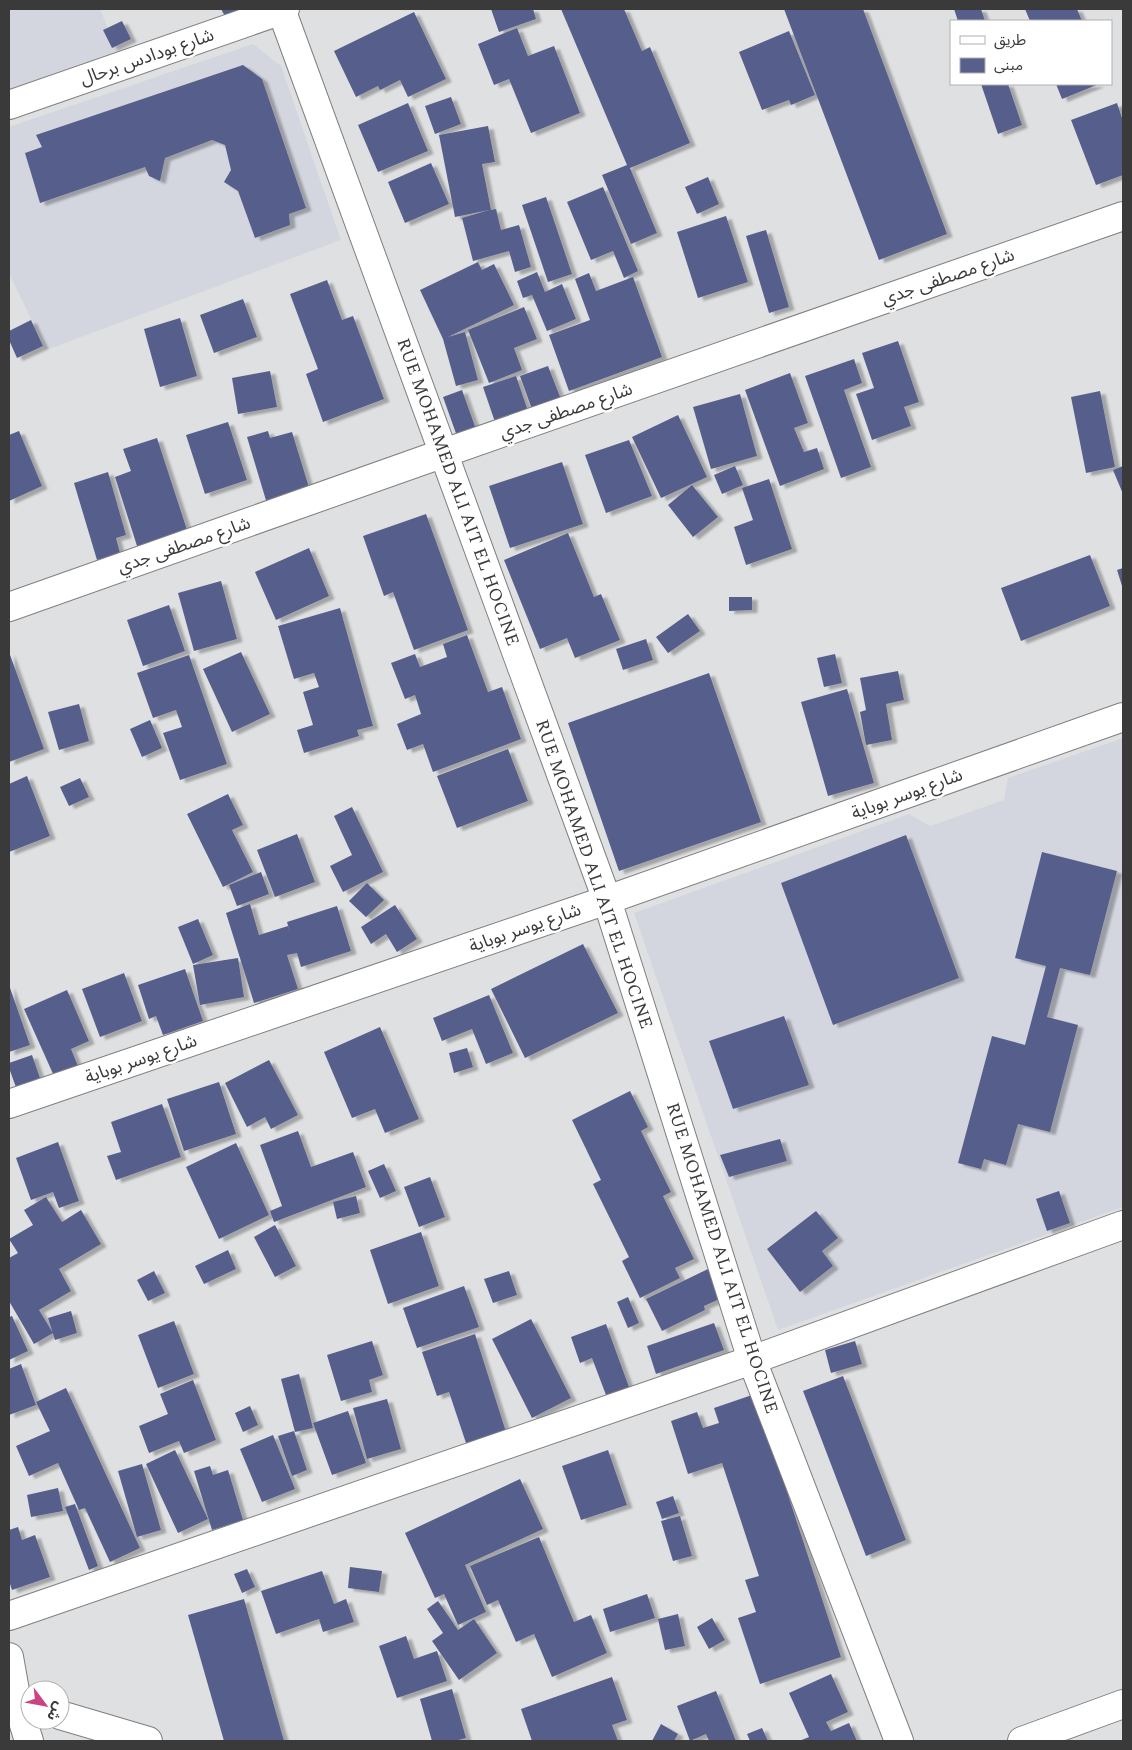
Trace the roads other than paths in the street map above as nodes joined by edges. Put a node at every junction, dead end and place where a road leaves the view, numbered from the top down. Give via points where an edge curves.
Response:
1 (282, 9) edge
2 (9, 105) edge
3 (1123, 216) edge
4 (444, 453) junction
5 (9, 607) edge
6 (1123, 717) edge
7 (607, 900) junction
8 (9, 1104) edge
9 (1123, 1225) edge
10 (752, 1360) junction
11 (9, 1616) edge
12 (9, 1657) edge
13 (19, 1704) edge
14 (1123, 1704) edge
15 (70, 1718) edge
16 (29, 1741) edge
17 (148, 1741) edge
18 (900, 1741) edge
19 (1022, 1741) edge

1 - 2 street, شارع بودادس برحال
1 - 4 street, RUE MOHAMED ALI AIT EL HOCINE
3 - 4 street, شارع مصطفى جدي
4 - 5 street, شارع مصطفى جدي
4 - 7 street, RUE MOHAMED ALI AIT EL HOCINE
6 - 7 street, شارع يوسر بوباية
7 - 8 street, شارع يوسر بوباية
7 - 10 street, RUE MOHAMED ALI AIT EL HOCINE
9 - 10 street
10 - 11 street
10 - 18 street, RUE MOHAMED ALI AIT EL HOCINE
12 - 13 street
13 - 16 street
14 - 19 street
15 - 17 street

